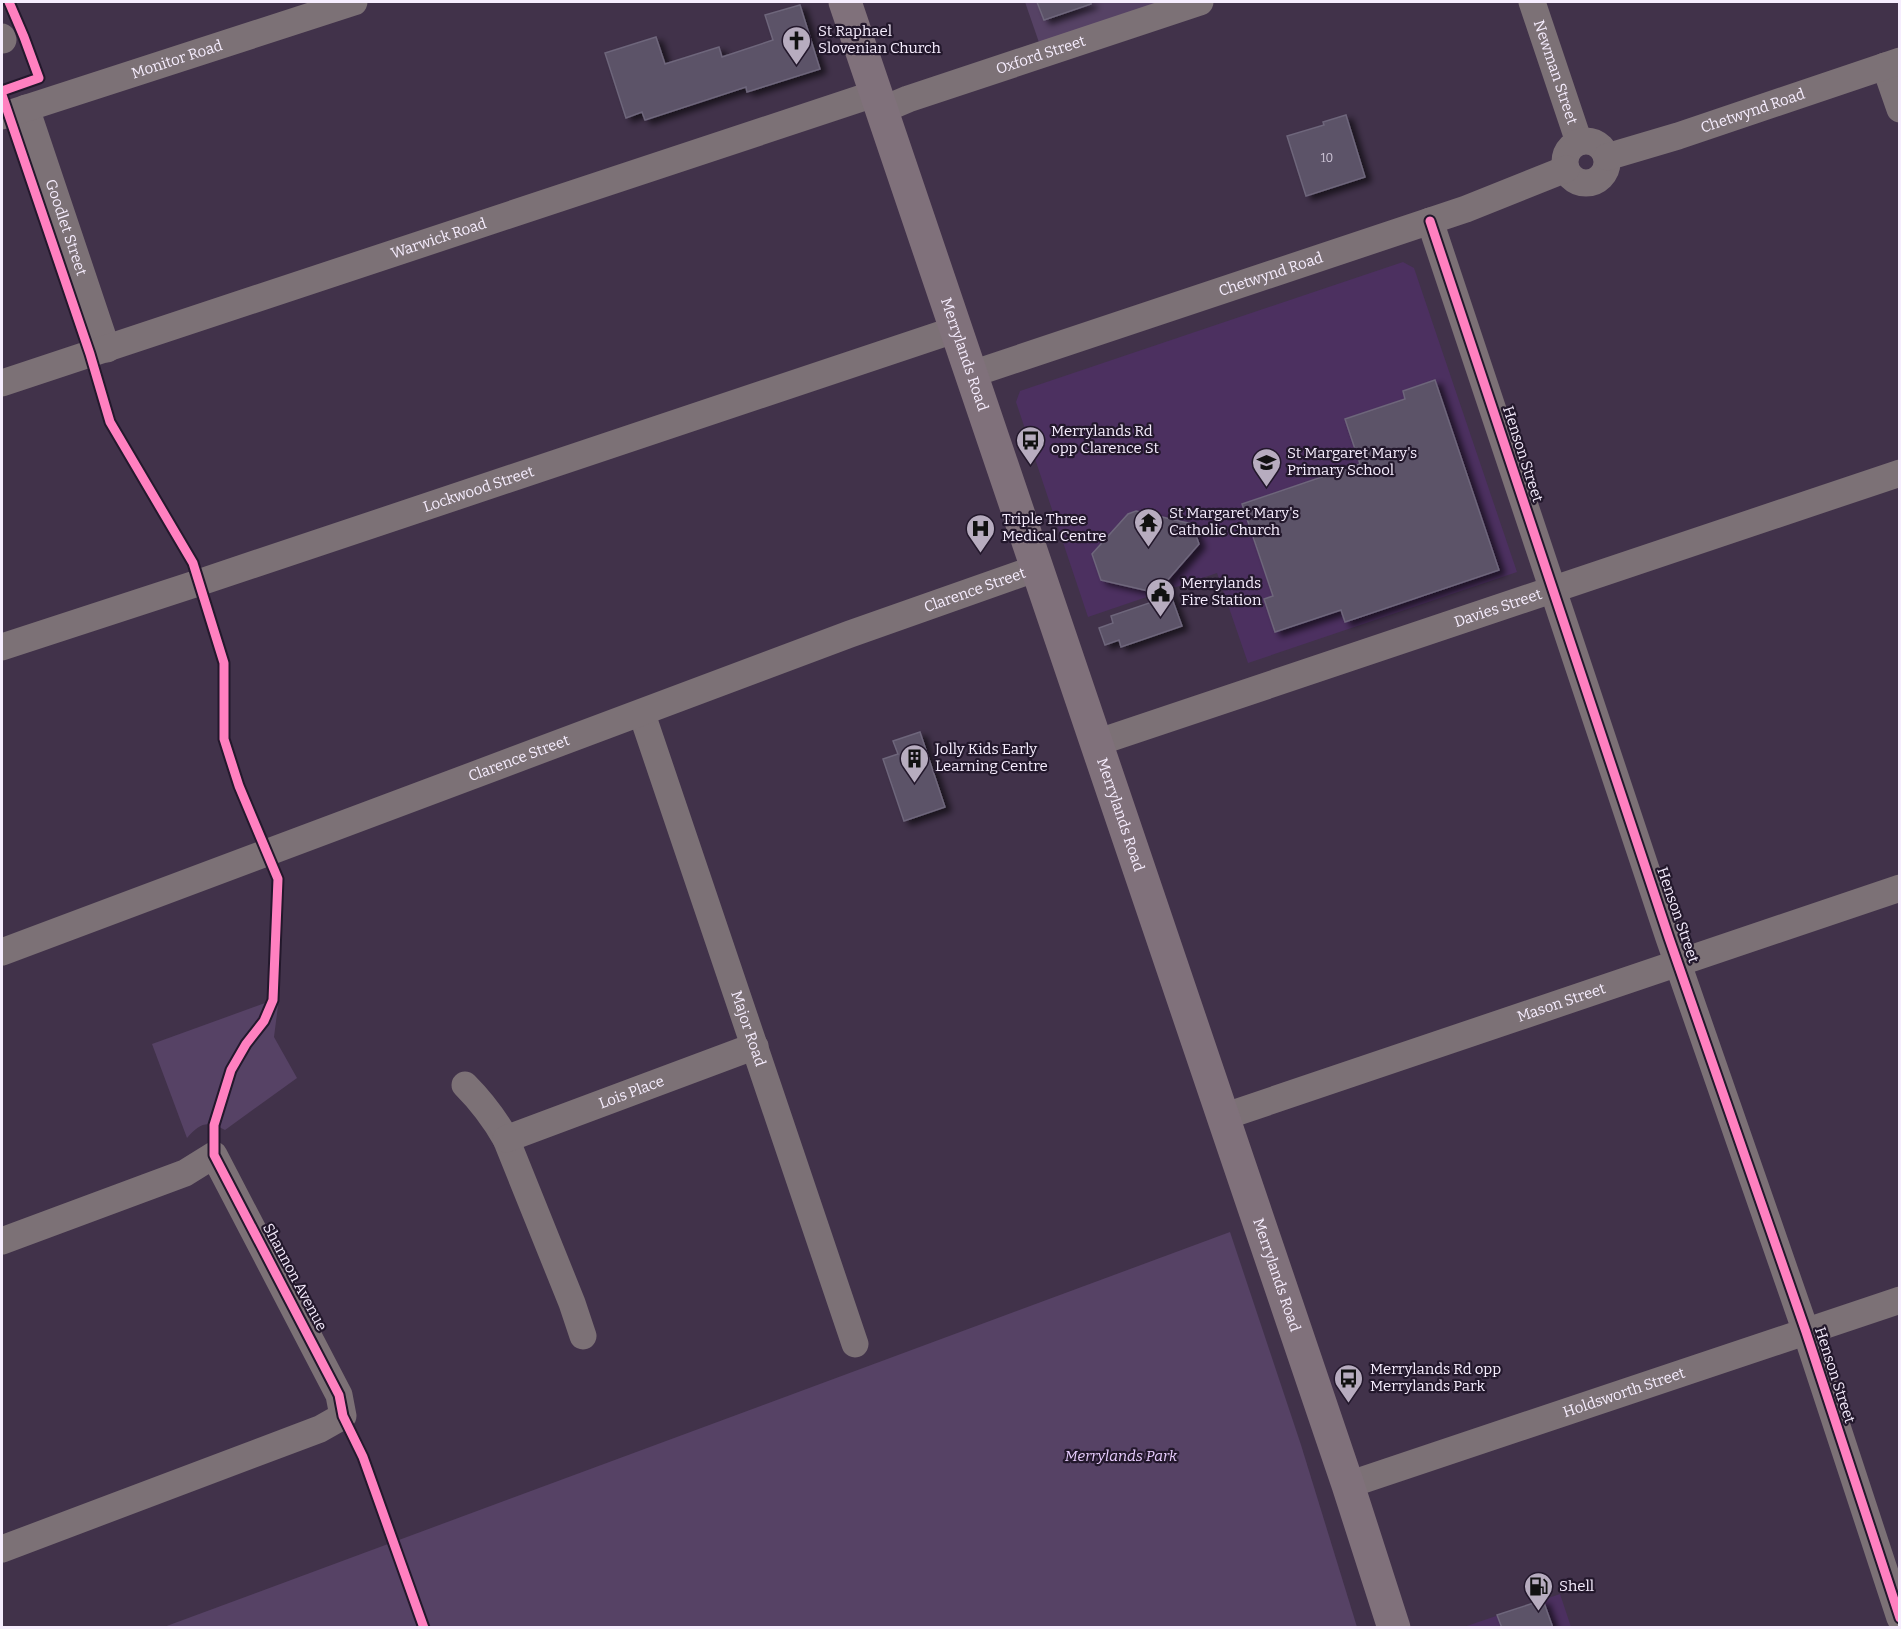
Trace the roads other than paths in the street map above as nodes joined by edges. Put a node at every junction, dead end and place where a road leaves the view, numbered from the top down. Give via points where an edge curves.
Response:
1 (354, 2) edge
2 (845, 2) edge
3 (1200, 2) edge
4 (1532, 2) edge
5 (1892, 64) edge
6 (879, 101) junction
7 (1899, 109) edge
8 (14, 112) edge
9 (1579, 142) junction
10 (1606, 158) junction
11 (1566, 169) junction
12 (1430, 221) junction
13 (957, 329) junction
14 (106, 349) junction
15 (972, 375) junction
16 (2, 383) edge
17 (1899, 473) edge
18 (1037, 568) junction
19 (1552, 591) junction
20 (2, 647) edge
21 (642, 714) junction
22 (1096, 743) junction
23 (1899, 888) edge
24 (2, 952) edge
25 (1678, 962) junction
26 (755, 1046) junction
27 (465, 1086) dead end
28 (1223, 1117) junction
29 (506, 1138) junction
30 (2, 1241) edge
31 (1899, 1300) edge
32 (1806, 1332) junction
33 (583, 1336) dead end
34 (855, 1344) dead end
35 (1348, 1485) junction
36 (2, 1549) edge
37 (1899, 1618) edge
38 (1394, 1628) edge

1 - 8 street, Monitor Road
2 - 6 main road, Merrylands Road
3 - 6 street, Oxford Street via 908,99
4 - 9 street, Newman Street
5 - 7 street
5 - 10 street, Chetwynd Road
6 - 13 main road, Merrylands Road
6 - 14 street, Warwick Road
8 - 14 street, Goodlet Street
9 - 10 street via 1596,143
9 - 11 street via 1568,150
10 - 11 street via 1601,177 1588,183 1575,179
11 - 12 street, Chetwynd Road
12 - 15 street, Chetwynd Road
12 - 19 street, Henson Street
13 - 15 main road, Merrylands Road
13 - 20 street, Lockwood Street
14 - 16 street, Warwick Road
15 - 18 main road, Merrylands Road
17 - 19 street, Davies Street
18 - 21 street, Clarence Street
18 - 22 main road, Merrylands Road
19 - 22 street, Davies Street
19 - 25 street, Henson Street
21 - 24 street, Clarence Street
21 - 26 street, Major Road
22 - 28 main road, Merrylands Road
23 - 25 street, Mason Street
25 - 28 street, Mason Street
25 - 32 street, Henson Street
26 - 29 street, Lois Place
26 - 34 street, Major Road
27 - 29 street via 494,1117
28 - 35 main road, Merrylands Road
29 - 33 street
30 - 36 street, Shannon Avenue via 185,1173 214,1155 339,1395 343,1416 320,1429
31 - 32 street, Holdsworth Street
32 - 35 street, Holdsworth Street
32 - 37 street, Henson Street
35 - 38 main road, Merrylands Road

